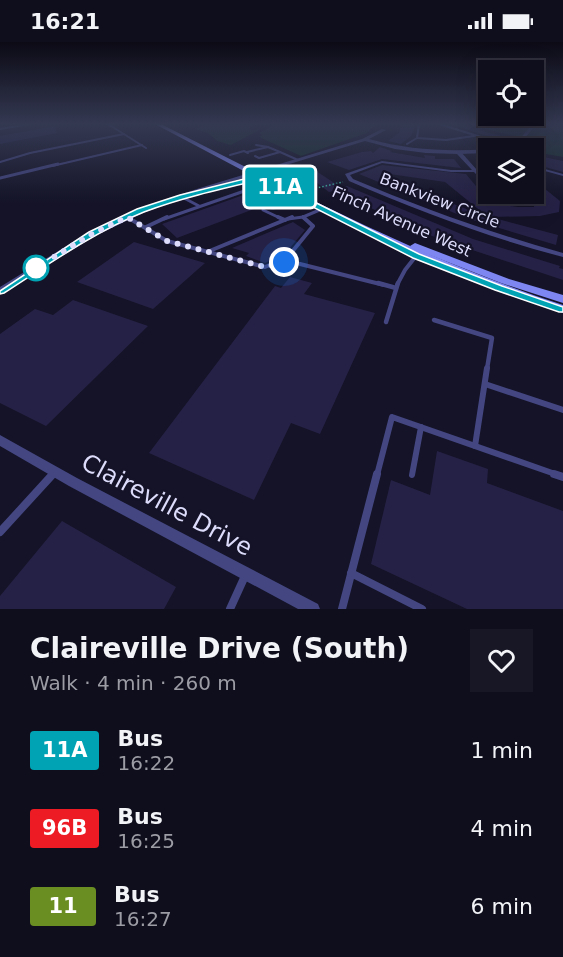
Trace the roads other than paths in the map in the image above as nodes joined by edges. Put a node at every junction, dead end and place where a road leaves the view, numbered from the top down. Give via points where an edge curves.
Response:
1 (43, 150) edge
2 (123, 150) edge
3 (213, 150) edge
4 (223, 150) edge
5 (260, 150) edge
6 (276, 150) edge
7 (333, 150) edge
8 (337, 150) edge
9 (417, 150) edge
10 (257, 152) junction
11 (280, 152) junction
12 (478, 152) edge
13 (459, 153) junction
14 (230, 154) junction
15 (298, 160) junction
16 (0, 162) edge
17 (544, 170) edge
18 (478, 172) joint
19 (262, 174) junction
20 (563, 175) edge
21 (1, 177) edge
22 (254, 188) dead end
23 (182, 197) junction
24 (199, 206) junction
25 (263, 210) dead end
26 (322, 210) junction
27 (127, 217) junction
28 (303, 217) junction
29 (285, 220) junction
30 (146, 227) junction
31 (207, 252) junction
32 (563, 255) edge
33 (416, 256) junction
34 (300, 264) dead end
35 (396, 288) junction
36 (0, 291) edge
37 (563, 299) edge
38 (563, 309) edge
39 (434, 320) dead end
40 (386, 322) dead end
41 (485, 384) junction
42 (563, 410) edge
43 (421, 428) junction
44 (0, 440) edge
45 (475, 446) junction
46 (55, 471) junction
47 (412, 476) dead end
48 (563, 477) edge
49 (1, 529) edge
50 (247, 573) junction
51 (351, 573) junction
52 (230, 609) edge
53 (313, 609) edge
54 (342, 609) edge
55 (422, 609) edge

1 - 16 lane
2 - 21 lane
3 - 19 main road, Finch Avenue West
4 - 14 main road, Finch Avenue West
5 - 10 lane
6 - 11 lane
7 - 15 street
8 - 19 street
9 - 13 street
10 - 11 lane
10 - 14 lane
11 - 15 lane
12 - 13 street
13 - 18 street
14 - 19 main road, Finch Avenue West
15 - 19 street
17 - 20 street
18 - 32 street, Bankview Circle via 382,162 349,172 348,176 426,212
19 - 23 street
19 - 26 main road, Finch Avenue West
19 - 37 main road, Finch Avenue West via 425,250
22 - 24 lane
23 - 24 lane
23 - 27 street
24 - 30 lane
25 - 29 lane
26 - 28 lane
26 - 33 main road, Finch Avenue West
27 - 30 lane
27 - 36 street
28 - 29 lane
28 - 31 lane via 312,226 288,258 277,264 265,267
29 - 31 lane
30 - 31 lane via 167,241
33 - 35 lane
33 - 38 main road, Finch Avenue West
34 - 35 lane
35 - 40 lane
39 - 41 lane via 492,338
41 - 42 lane
41 - 45 lane
43 - 45 lane
43 - 47 lane
43 - 51 lane via 392,417
44 - 46 street, Claireville Drive
45 - 48 lane
46 - 49 lane
46 - 50 street, Claireville Drive
50 - 52 lane
50 - 53 street, Claireville Drive
51 - 54 lane
51 - 55 lane

